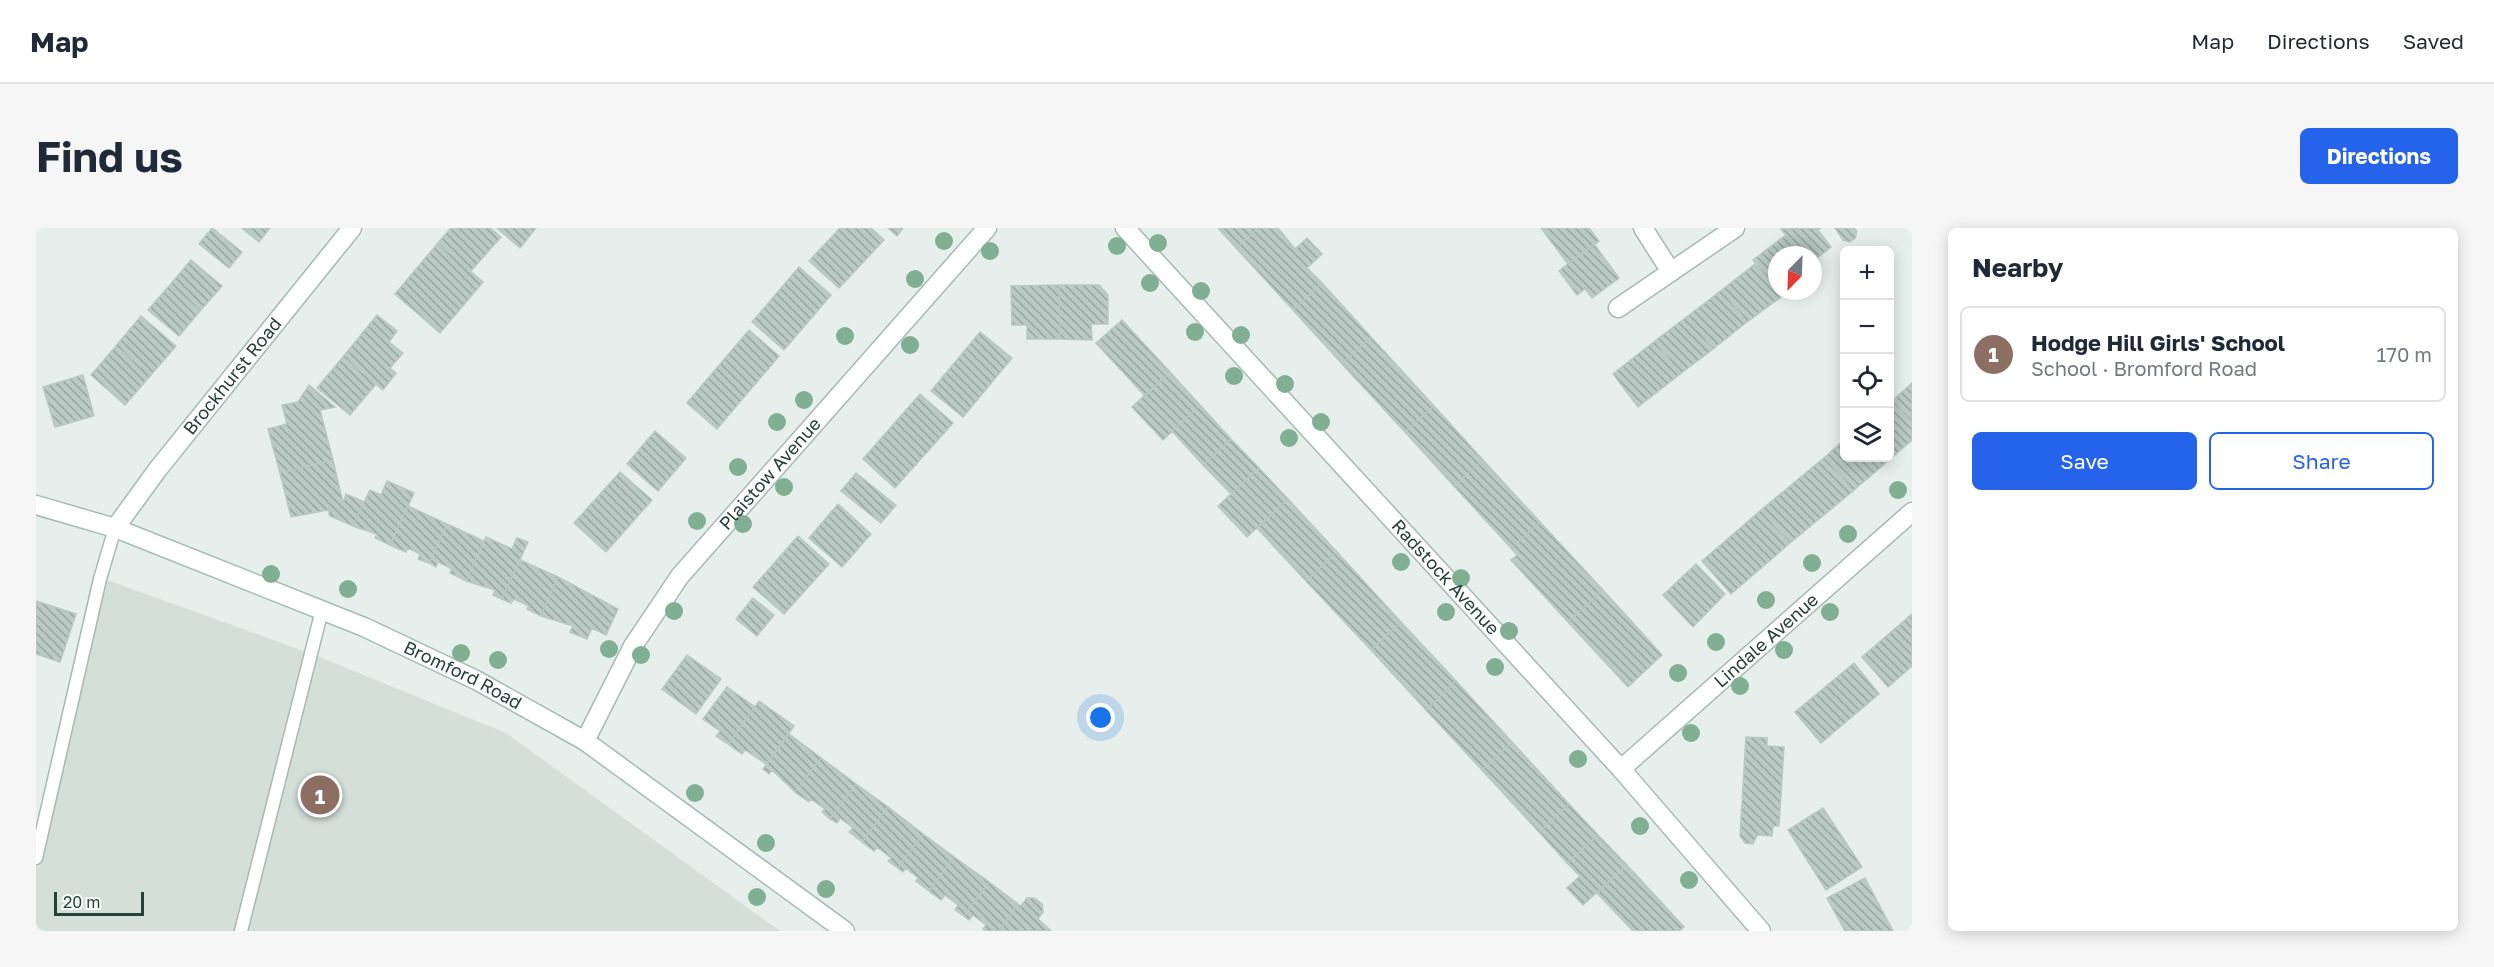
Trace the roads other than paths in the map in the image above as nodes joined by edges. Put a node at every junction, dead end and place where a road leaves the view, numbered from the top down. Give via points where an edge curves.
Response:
1 (352, 228) edge
2 (987, 228) edge
3 (1125, 228) edge
4 (1643, 228) edge
5 (1735, 228) edge
6 (1671, 272) junction
7 (1618, 308) dead end
8 (36, 505) edge
9 (1912, 512) edge
10 (116, 528) junction
11 (322, 610) junction
12 (585, 741) junction
13 (1621, 769) junction
14 (36, 858) edge
15 (241, 931) edge
16 (845, 931) edge
17 (1761, 931) edge

1 - 10 street, Brockhurst Road via 158,469
2 - 12 street, Plaistow Avenue via 680,576 633,646
3 - 13 street, Radstock Avenue
4 - 6 street
5 - 6 street
6 - 7 street
8 - 10 street, Bromford Road
9 - 13 street, Lindale Avenue
10 - 11 street, Bromford Road
10 - 14 lane via 100,579
11 - 12 street, Bromford Road via 476,680
11 - 15 lane
12 - 16 street, Bromford Road
13 - 17 street, Radstock Avenue

